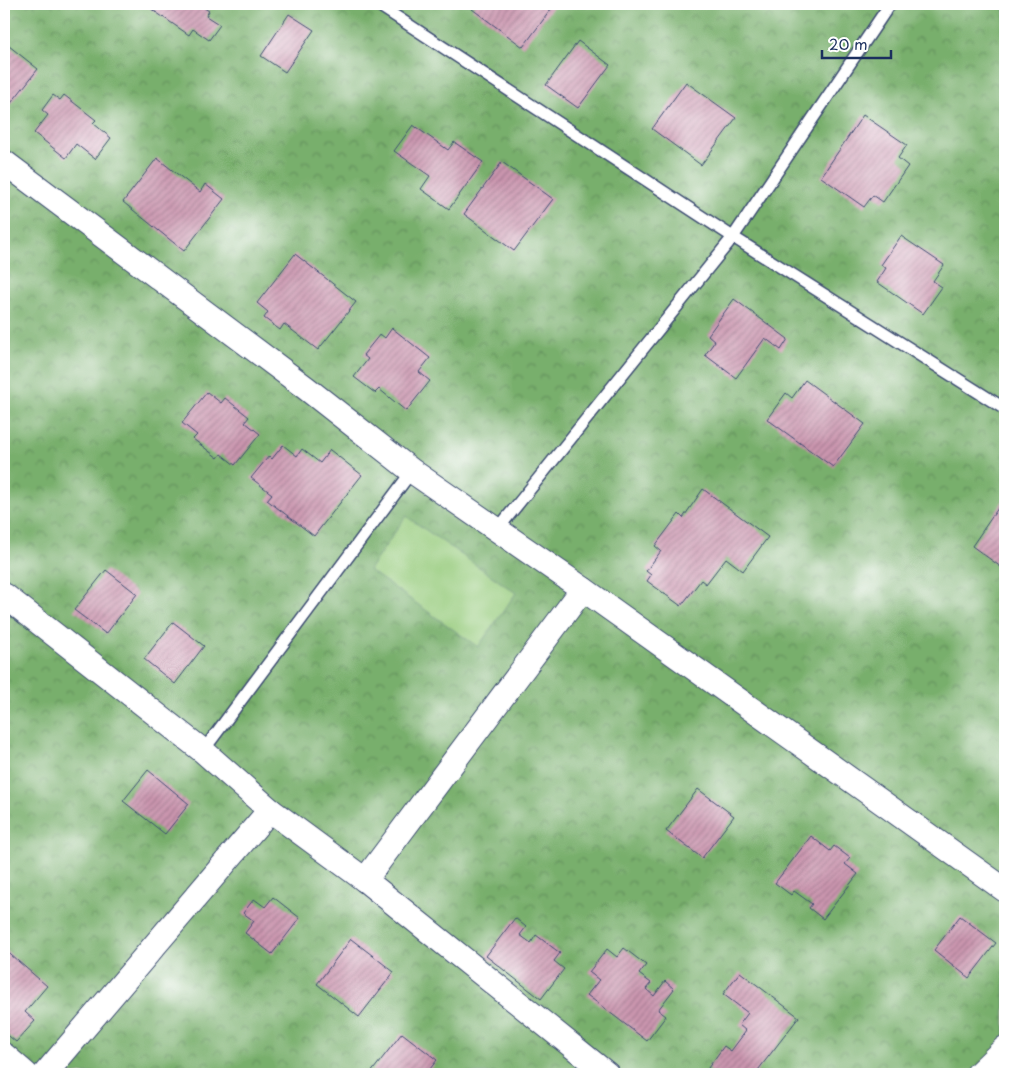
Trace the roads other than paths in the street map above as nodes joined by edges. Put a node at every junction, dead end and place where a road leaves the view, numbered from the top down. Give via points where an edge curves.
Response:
1 (377, 4) edge
2 (890, 4) edge
3 (4, 162) edge
4 (733, 237) junction
5 (1005, 409) edge
6 (412, 471) junction
7 (497, 530) junction
8 (583, 589) junction
9 (4, 594) edge
10 (203, 751) junction
11 (270, 810) junction
12 (365, 880) junction
13 (1005, 890) edge
14 (1005, 1048) edge
15 (4, 1055) edge
16 (26, 1074) edge
17 (45, 1074) edge
18 (608, 1074) edge
19 (978, 1074) edge

1 - 4 lane
2 - 4 lane
3 - 6 street
4 - 5 lane
4 - 7 lane
6 - 7 street
6 - 10 lane
7 - 8 street
8 - 12 street
8 - 13 street
9 - 10 street
10 - 11 street
11 - 12 street
11 - 17 street
12 - 18 street
14 - 19 street
15 - 16 street

